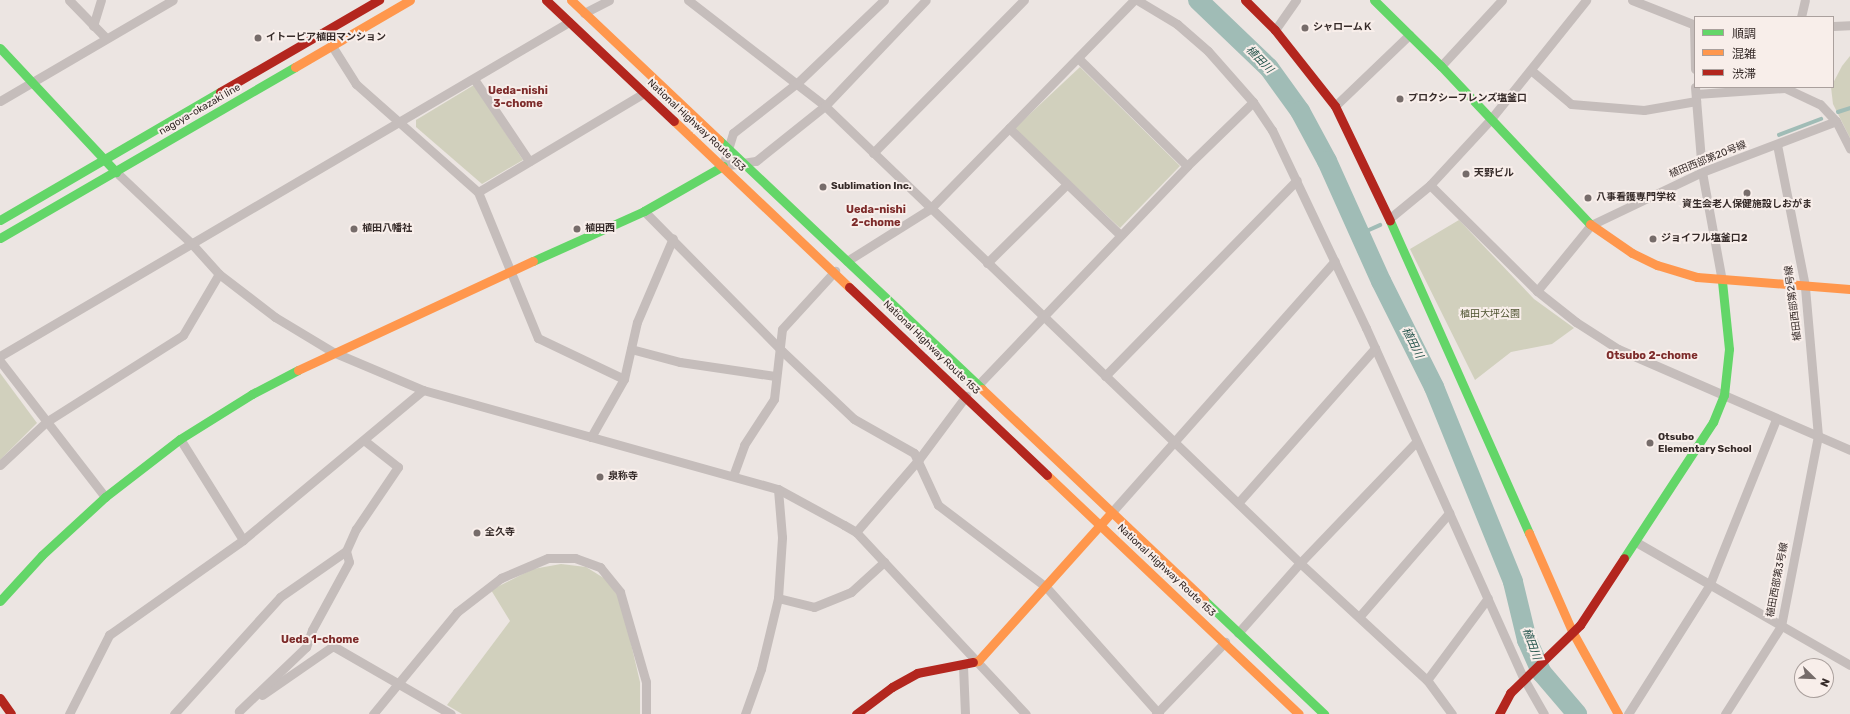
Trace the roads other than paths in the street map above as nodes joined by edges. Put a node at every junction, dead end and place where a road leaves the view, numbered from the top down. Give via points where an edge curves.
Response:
1 (69, 0) edge
2 (101, 0) edge
3 (173, 0) edge
4 (379, 0) edge
5 (410, 0) edge
6 (546, 0) edge
7 (571, 0) edge
8 (609, 0) edge
9 (688, 0) edge
10 (883, 0) edge
11 (926, 0) edge
12 (1024, 0) edge
13 (1134, 0) edge
14 (1137, 0) edge
15 (1245, 0) edge
16 (1296, 0) edge
17 (1374, 0) edge
18 (1502, 0) edge
19 (1586, 0) edge
20 (1632, 0) edge
21 (1806, 0) edge
22 (584, 13) junction
23 (1801, 16) edge
24 (569, 22) junction
25 (1694, 25) edge
26 (1850, 25) edge
27 (93, 26) junction
28 (1834, 26) edge
29 (1275, 30) junction
30 (1409, 35) junction
31 (106, 38) junction
32 (332, 46) junction
33 (0, 48) edge
34 (1078, 58) junction
35 (1441, 66) junction
36 (1532, 71) junction
37 (474, 79) junction
38 (32, 81) junction
39 (797, 83) junction
40 (644, 93) junction
41 (1696, 94) edge
42 (0, 101) edge
43 (1253, 102) junction
44 (825, 106) junction
45 (1335, 106) junction
46 (1490, 120) junction
47 (1836, 121) junction
48 (402, 122) junction
49 (1009, 128) junction
50 (1777, 145) junction
51 (728, 148) junction
52 (1850, 149) edge
53 (873, 153) junction
54 (105, 159) junction
55 (529, 161) junction
56 (743, 161) junction
57 (723, 166) junction
58 (1187, 166) junction
59 (116, 172) junction
60 (1702, 172) junction
61 (1297, 180) junction
62 (1067, 184) junction
63 (1430, 185) junction
64 (478, 192) junction
65 (930, 210) junction
66 (644, 211) junction
67 (1390, 218) junction
68 (0, 220) edge
69 (1591, 225) junction
70 (1120, 235) junction
71 (0, 238) edge
72 (673, 238) junction
73 (192, 244) junction
74 (847, 261) junction
75 (1335, 261) junction
76 (987, 263) junction
77 (835, 271) junction
78 (510, 272) junction
79 (219, 274) junction
80 (1722, 280) junction
81 (1805, 286) junction
82 (1850, 289) edge
83 (1536, 291) junction
84 (1044, 316) junction
85 (1375, 348) junction
86 (631, 349) junction
87 (781, 350) junction
88 (333, 352) junction
89 (0, 356) edge
90 (0, 361) edge
91 (775, 376) junction
92 (1105, 376) junction
93 (624, 379) junction
94 (978, 385) junction
95 (423, 390) junction
96 (1724, 395) junction
97 (966, 396) junction
98 (1776, 419) junction
99 (46, 422) junction
100 (1818, 436) junction
101 (591, 437) junction
102 (180, 439) junction
103 (365, 441) junction
104 (1174, 442) junction
105 (1416, 442) junction
106 (1850, 450) edge
107 (919, 459) junction
108 (0, 465) edge
109 (733, 476) junction
110 (778, 489) junction
111 (105, 497) junction
112 (1238, 503) junction
113 (1111, 513) junction
114 (1449, 513) junction
115 (1101, 525) junction
116 (856, 532) junction
117 (243, 540) junction
118 (1636, 542) junction
119 (346, 551) junction
120 (884, 562) junction
121 (1300, 562) junction
122 (1709, 586) junction
123 (1046, 587) junction
124 (778, 598) junction
125 (1488, 598) junction
126 (0, 601) edge
127 (1359, 617) junction
128 (1781, 626) junction
129 (1238, 633) junction
130 (1570, 633) junction
131 (1225, 642) junction
132 (978, 661) junction
133 (963, 666) junction
134 (1850, 666) edge
135 (1524, 679) junction
136 (1428, 680) junction
137 (398, 684) junction
138 (0, 698) edge
139 (238, 712) edge
140 (1158, 713) edge
141 (11, 714) edge
142 (69, 714) edge
143 (174, 714) edge
144 (373, 714) edge
145 (451, 714) edge
146 (646, 714) edge
147 (745, 714) edge
148 (856, 714) edge
149 (965, 714) edge
150 (1026, 714) edge
151 (1299, 714) edge
152 (1324, 714) edge
153 (1452, 714) edge
154 (1499, 714) edge
155 (1544, 714) edge
156 (1618, 714) edge
157 (1628, 714) edge
158 (1725, 714) edge

1 - 27 street
2 - 27 street
3 - 31 street
4 - 54 main road, nagoya-okazaki line
5 - 32 main road, nagoya-okazaki line
6 - 24 main road, National Highway Route 153
7 - 22 main road, National Highway Route 153
8 - 22 street
9 - 39 street
10 - 39 street
11 - 44 street
12 - 53 street
13 - 34 street
14 - 43 street via 1197,39
15 - 29 main road
16 - 29 street
17 - 30 main road
18 - 35 street
19 - 36 street
20 - 25 street
21 - 23 street
22 - 51 main road, National Highway Route 153
24 - 37 street
24 - 40 main road, National Highway Route 153
26 - 28 street
27 - 31 street
29 - 45 main road
30 - 35 main road
30 - 45 street
31 - 38 street
32 - 48 street via 356,84
32 - 59 main road, nagoya-okazaki line
33 - 38 main road
34 - 49 street
34 - 58 street
35 - 46 main road
36 - 41 street via 1571,104 1644,110
36 - 46 street
37 - 48 street
37 - 55 street
38 - 42 street
38 - 54 main road
39 - 44 street
39 - 51 street via 733,134
40 - 55 street
40 - 57 main road, National Highway Route 153
41 - 47 street via 1785,88 1820,104
41 - 60 street
43 - 58 street
43 - 61 street via 1282,148
44 - 53 street
44 - 56 street via 756,161
45 - 67 main road
46 - 63 street
46 - 69 main road
47 - 50 street, 植田西部第20号線
47 - 52 street
48 - 64 street
48 - 73 street
49 - 62 street
49 - 65 street
50 - 60 street, 植田西部第20号線
50 - 81 street, 植田西部第2号線
51 - 56 main road, National Highway Route 153
51 - 57 street
53 - 65 street
54 - 59 main road
54 - 68 main road, nagoya-okazaki line
55 - 64 street
56 - 57 street
56 - 74 main road, National Highway Route 153
57 - 66 main road
57 - 77 main road, National Highway Route 153
58 - 70 street
59 - 71 main road, nagoya-okazaki line
59 - 73 street
60 - 69 street, 植田西部第20号線
60 - 80 street
61 - 75 street
61 - 92 street
62 - 70 street
62 - 76 street
63 - 67 street
63 - 83 street
64 - 78 street
65 - 74 street
65 - 76 street
66 - 72 street
66 - 78 main road
67 - 130 main road
69 - 80 main road via 1632,253 1657,265 1697,277
69 - 83 street
70 - 84 street
72 - 86 street via 637,322
72 - 87 street
73 - 79 street
73 - 89 street
74 - 94 main road, National Highway Route 153
75 - 85 street
75 - 104 street
76 - 84 street
77 - 87 street via 782,329
77 - 97 main road, National Highway Route 153
78 - 88 main road
78 - 93 street via 538,338
79 - 88 street via 275,317
79 - 99 street via 183,335
80 - 81 main road
80 - 96 main road via 1729,349
81 - 82 main road
81 - 100 street, 植田西部第2号線
83 - 96 street via 1576,322 1618,348
84 - 92 street
84 - 94 street
85 - 105 street
85 - 112 street
86 - 91 street via 680,362
86 - 93 street
87 - 91 street
87 - 107 street via 854,419 914,453
88 - 95 street
88 - 102 main road via 252,394
90 - 99 street
91 - 109 street via 774,399 744,444
92 - 104 street
93 - 101 street
94 - 113 main road, National Highway Route 153
95 - 101 street
95 - 103 street
96 - 98 street
96 - 118 main road via 1714,422
97 - 107 street
97 - 115 main road, National Highway Route 153
98 - 100 street
98 - 122 street
99 - 108 street
99 - 111 street
100 - 106 street
100 - 128 street, 植田西部第3号線
101 - 109 street
102 - 111 main road
102 - 117 street
103 - 117 street
103 - 119 street via 398,468 356,529
104 - 112 street
104 - 113 street
105 - 114 street
105 - 121 street
107 - 116 street
107 - 123 street via 938,505
109 - 110 street
110 - 116 street
110 - 124 street via 782,537
111 - 126 main road via 42,555
112 - 121 street
113 - 115 main road
113 - 129 main road, National Highway Route 153
114 - 125 street
114 - 127 street
115 - 123 main road
115 - 131 main road, National Highway Route 153
116 - 120 street
117 - 142 street via 109,635
118 - 122 street
118 - 130 main road via 1580,625
119 - 139 street via 349,562 312,630 306,647
119 - 143 street via 280,597
120 - 124 street via 851,592 814,607
120 - 132 street
121 - 127 street
121 - 129 street
122 - 128 street
122 - 157 street
123 - 132 main road
123 - 140 street
124 - 147 street via 761,669
125 - 135 street
125 - 136 street
127 - 136 street
128 - 134 street
128 - 158 street, 植田西部第3号線
129 - 152 main road, National Highway Route 153
130 - 135 main road
130 - 156 main road
131 - 140 street
131 - 151 main road, National Highway Route 153
132 - 133 main road
132 - 150 street
133 - 148 main road via 917,673 892,687
133 - 149 street
135 - 154 main road via 1510,693
135 - 155 street
136 - 153 street
137 - 139 street via 334,646
137 - 144 street
137 - 145 street
137 - 146 street via 457,612 501,578 548,558 574,558 600,567 620,592 646,682
138 - 141 main road

